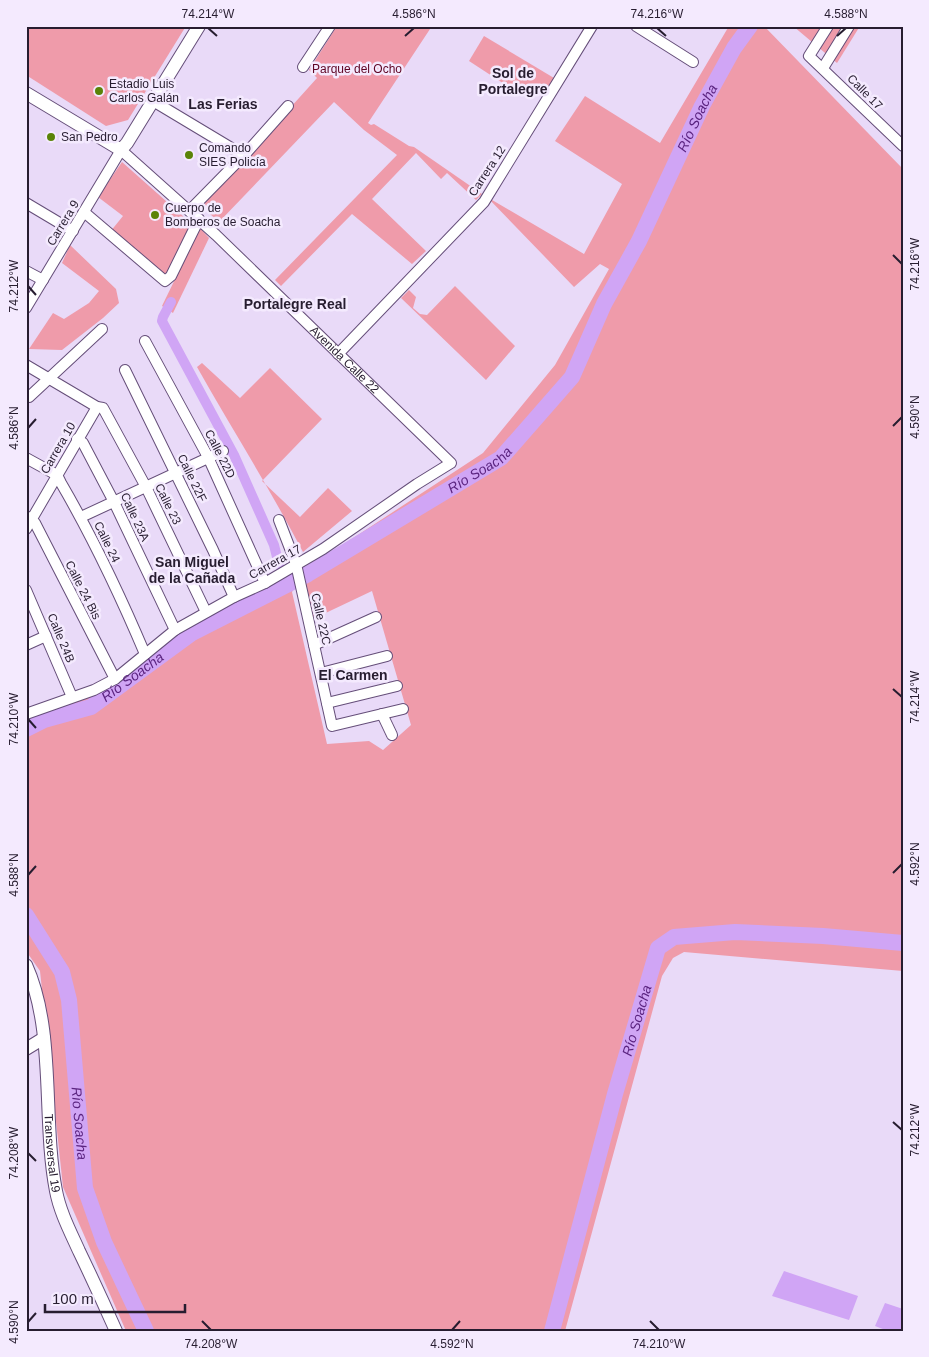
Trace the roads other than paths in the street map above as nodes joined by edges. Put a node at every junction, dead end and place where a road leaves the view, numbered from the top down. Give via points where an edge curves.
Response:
1 (200, 26) edge
2 (330, 26) edge
3 (592, 26) edge
4 (636, 26) edge
5 (828, 26) edge
6 (849, 26) edge
7 (694, 62) dead end
8 (303, 68) dead end
9 (823, 68) junction
10 (26, 92) edge
11 (153, 102) junction
12 (288, 106) dead end
13 (903, 146) edge
14 (121, 150) junction
15 (243, 155) junction
16 (26, 203) edge
17 (190, 210) junction
18 (84, 212) junction
19 (199, 219) junction
20 (73, 231) junction
21 (26, 271) edge
22 (43, 280) junction
23 (26, 308) edge
24 (102, 329) dead end
25 (145, 341) dead end
26 (338, 354) junction
27 (26, 364) edge
28 (125, 370) dead end
29 (49, 378) junction
30 (29, 397) dead end
31 (100, 408) junction
32 (80, 441) junction
33 (223, 451) dead end
34 (208, 457) junction
35 (26, 458) edge
36 (451, 463) joint
37 (176, 473) junction
38 (57, 475) junction
39 (146, 487) junction
40 (114, 502) junction
41 (29, 517) edge
42 (81, 518) junction
43 (279, 520) dead end
44 (26, 529) edge
45 (297, 568) junction
46 (265, 583) junction
47 (27, 592) edge
48 (234, 597) junction
49 (206, 612) junction
50 (376, 617) dead end
51 (175, 630) junction
52 (46, 636) junction
53 (26, 645) edge
54 (314, 645) junction
55 (145, 654) junction
56 (388, 656) dead end
57 (320, 673) junction
58 (115, 679) junction
59 (397, 686) dead end
60 (72, 697) junction
61 (327, 703) junction
62 (403, 709) dead end
63 (27, 711) edge
64 (382, 714) junction
65 (392, 735) dead end
66 (26, 965) edge
67 (44, 1038) junction
68 (26, 1050) edge
69 (116, 1331) edge

1 - 11 main road
2 - 8 street
3 - 26 street, Carrera 12 via 484,202
4 - 7 street
5 - 9 street, Calle 17 via 810,56
6 - 9 street
9 - 13 street, Calle 17
10 - 14 main road, Avenida Calle 22
11 - 14 main road
11 - 15 street
12 - 15 street
14 - 17 street, Avenida Calle 22
14 - 18 street, Carrera 9
15 - 17 street
16 - 20 street
17 - 19 street, Avenida Calle 22
18 - 19 street via 165,281
18 - 20 street, Carrera 9
19 - 26 street, Avenida Calle 22
20 - 22 street, Carrera 9
21 - 22 street
22 - 23 street, Carrera 9
24 - 29 street
25 - 34 street, Calle 22D
26 - 36 street, Avenida Calle 22
27 - 29 street
28 - 37 street, Calle 22F
29 - 30 street
29 - 31 street
31 - 32 street, Carrera 10
31 - 39 street, Calle 23
32 - 38 street, Carrera 10
32 - 40 street, Calle 23A
33 - 34 street
34 - 37 street
34 - 46 street, Calle 22D
35 - 38 street
36 - 45 street, Carrera 17
37 - 39 street
37 - 48 street, Calle 22F
38 - 41 street, Carrera 10
38 - 42 street, Calle 24
39 - 40 street
39 - 49 street, Calle 23
40 - 42 street
40 - 51 street, Calle 23A
41 - 44 street, Carrera 10
41 - 58 street, Calle 24 Bis via 35,522
42 - 55 street, Calle 24
43 - 45 street, Calle 22C
45 - 46 street, Carrera 17
45 - 54 street, Calle 22C
46 - 48 street, Carrera 17
47 - 52 street, Calle 24B
48 - 49 street, Carrera 17
49 - 51 street, Carrera 17
50 - 54 street
51 - 55 street, Carrera 17
52 - 53 street
52 - 60 street, Calle 24B
54 - 57 street, Calle 22C
55 - 58 street, Carrera 17
56 - 57 street
57 - 61 street, Calle 22C
58 - 60 street, Carrera 17
59 - 61 street
60 - 63 street, Carrera 17
61 - 64 street, Calle 22C via 332,726
62 - 64 street
64 - 65 street
66 - 67 main road, Transversal 19 via 39,1003
67 - 68 main road
67 - 69 main road, Transversal 19 via 51,1145 61,1212

